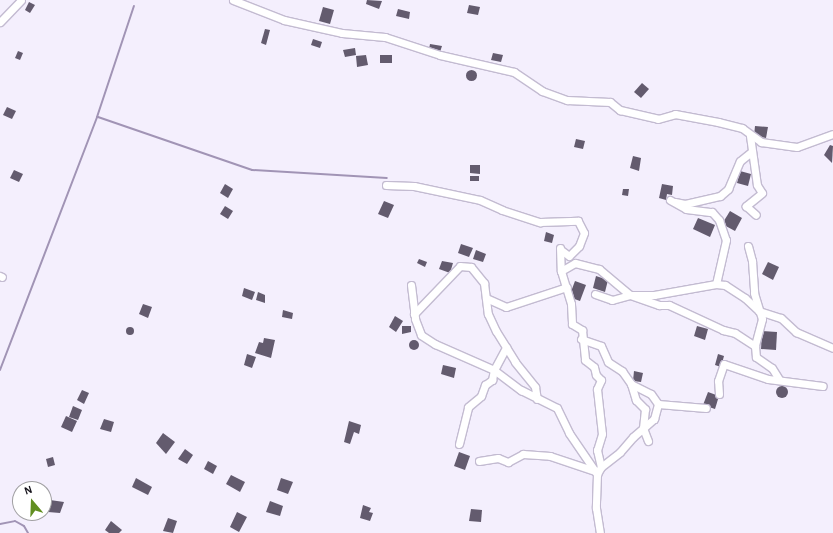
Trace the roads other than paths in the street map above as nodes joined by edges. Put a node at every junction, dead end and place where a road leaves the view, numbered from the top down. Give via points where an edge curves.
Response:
1 (21, 0) edge
2 (233, 0) edge
3 (0, 22) edge
4 (833, 134) edge
5 (750, 136) junction
6 (751, 152) junction
7 (386, 185) dead end
8 (756, 215) dead end
9 (748, 246) dead end
10 (569, 256) junction
11 (575, 263) junction
12 (561, 271) junction
13 (716, 284) junction
14 (567, 287) junction
15 (595, 294) dead end
16 (630, 295) junction
17 (486, 298) junction
18 (759, 311) junction
19 (581, 339) junction
20 (506, 346) junction
21 (755, 346) junction
22 (833, 348) edge
23 (494, 370) junction
24 (779, 379) junction
25 (631, 384) junction
26 (823, 386) dead end
27 (719, 394) dead end
28 (537, 399) junction
29 (658, 404) junction
30 (706, 408) dead end
31 (643, 428) junction
32 (648, 441) dead end
33 (459, 444) dead end
34 (479, 461) dead end
35 (597, 471) junction
36 (600, 533) edge

1 - 3 street
2 - 5 street via 290,21 342,33 385,37 440,55 514,72 542,91 567,100 610,102 620,110 658,119 675,114 718,122 742,128
4 - 5 street via 797,147 761,142
5 - 6 street
6 - 8 street via 757,185 762,194 746,206
6 - 13 street via 740,161 728,189 720,196 685,204 672,201 686,209 712,212 719,220 726,240
7 - 10 street via 414,186 480,200 540,222 578,221 584,233 579,246
9 - 18 street
10 - 11 street
10 - 12 street via 560,248
11 - 12 street
11 - 16 street via 599,269
12 - 14 street
13 - 16 street via 654,295
13 - 18 street via 725,285
14 - 17 street via 506,307
14 - 19 street via 572,324 582,330
15 - 16 street via 612,300
16 - 21 street via 659,305 669,305 735,333
17 - 20 street via 488,314
17 - 23 street via 484,283 476,271 464,265 460,266 414,314 421,335
18 - 21 street via 762,319
18 - 22 street via 781,318 796,332
19 - 25 street via 601,346 608,362 622,371
19 - 35 street via 585,360 594,367 596,375 601,380 597,389 602,434 597,450
20 - 23 street
20 - 28 street via 535,387
21 - 24 street via 756,357 772,368
23 - 28 street
23 - 33 street via 492,380 485,385 481,396 468,407
24 - 26 street via 792,384
24 - 27 street via 768,379 724,364 718,380
25 - 29 street via 651,394
25 - 31 street via 636,400 645,409
28 - 35 street via 557,408 569,433
29 - 30 street via 701,410
29 - 31 street via 654,419
31 - 32 street
31 - 35 street
34 - 35 street via 498,458 508,462 523,454 550,456
35 - 36 street via 596,508

